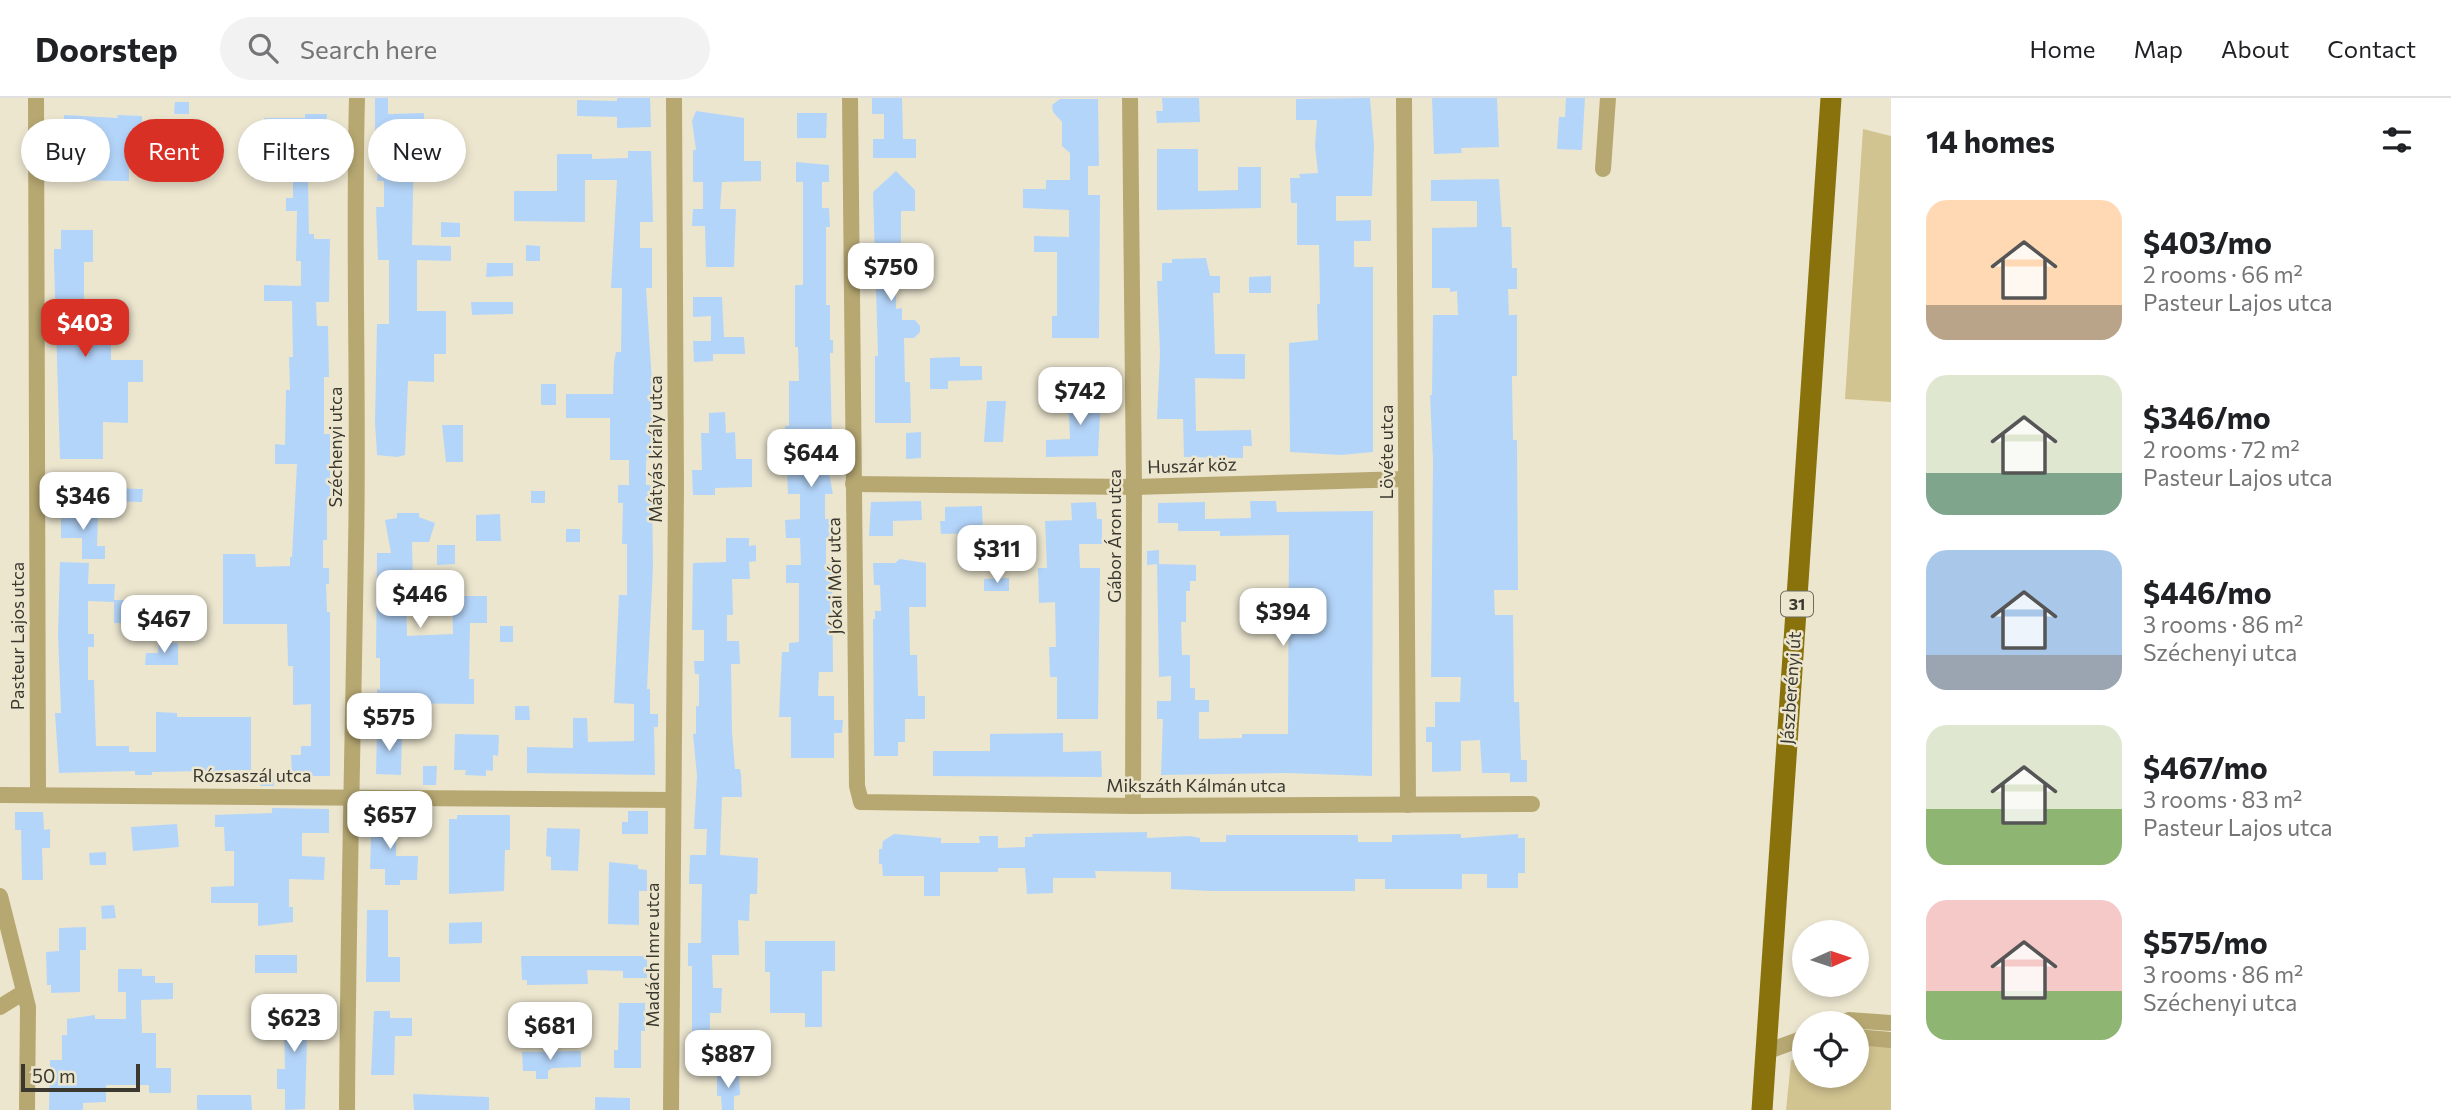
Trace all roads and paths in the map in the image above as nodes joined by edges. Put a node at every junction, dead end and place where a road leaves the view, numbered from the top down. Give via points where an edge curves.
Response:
1 (36, 98) edge
2 (357, 98) edge
3 (674, 98) edge
4 (850, 98) edge
5 (1130, 98) edge
6 (1404, 98) edge
7 (1608, 98) edge
8 (1831, 98) edge
9 (1603, 169) dead end
10 (1406, 479) junction
11 (853, 484) junction
12 (1134, 487) junction
13 (0, 795) edge
14 (38, 795) junction
15 (349, 796) junction
16 (673, 800) junction
17 (860, 802) joint
18 (1532, 804) dead end
19 (1408, 805) junction
20 (1133, 806) junction
21 (0, 896) edge
22 (24, 992) junction
23 (0, 1007) edge
24 (1869, 1021) edge
25 (1891, 1023) edge
26 (1869, 1038) edge
27 (1891, 1040) edge
28 (1792, 1042) edge
29 (1792, 1047) edge
30 (1766, 1052) junction
31 (27, 1110) edge
32 (347, 1110) edge
33 (671, 1110) edge
34 (1762, 1110) edge

1 - 14 street, Pasteur Lajos utca
2 - 15 street, Széchenyi utca via 356,547
3 - 16 street, Mátyás király utca
4 - 11 street, Jókai Mór utca
5 - 12 street, Gábor Áron utca
6 - 10 street, Lövéte utca
7 - 9 street
8 - 30 main road, Jászberényi út / 31
10 - 12 street, Huszár köz
10 - 19 street, Lövéte utca
11 - 12 street, Huszár köz
11 - 17 street, Jókai Mór utca
12 - 20 street, Gábor Áron utca
13 - 14 street, Rózsaszál utca
14 - 15 street, Rózsaszál utca
15 - 16 street, Rózsaszál utca
15 - 32 street, Széchenyi utca
16 - 33 street, Madách Imre utca
17 - 20 street, Mikszáth Kálmán utca
18 - 19 street, Mikszáth Kálmán utca
19 - 20 street, Mikszáth Kálmán utca
21 - 22 street
22 - 23 street
22 - 31 street via 28,1007
24 - 25 street
26 - 27 street
28 - 30 street
29 - 30 street
30 - 34 main road, Jászberényi út / 31

